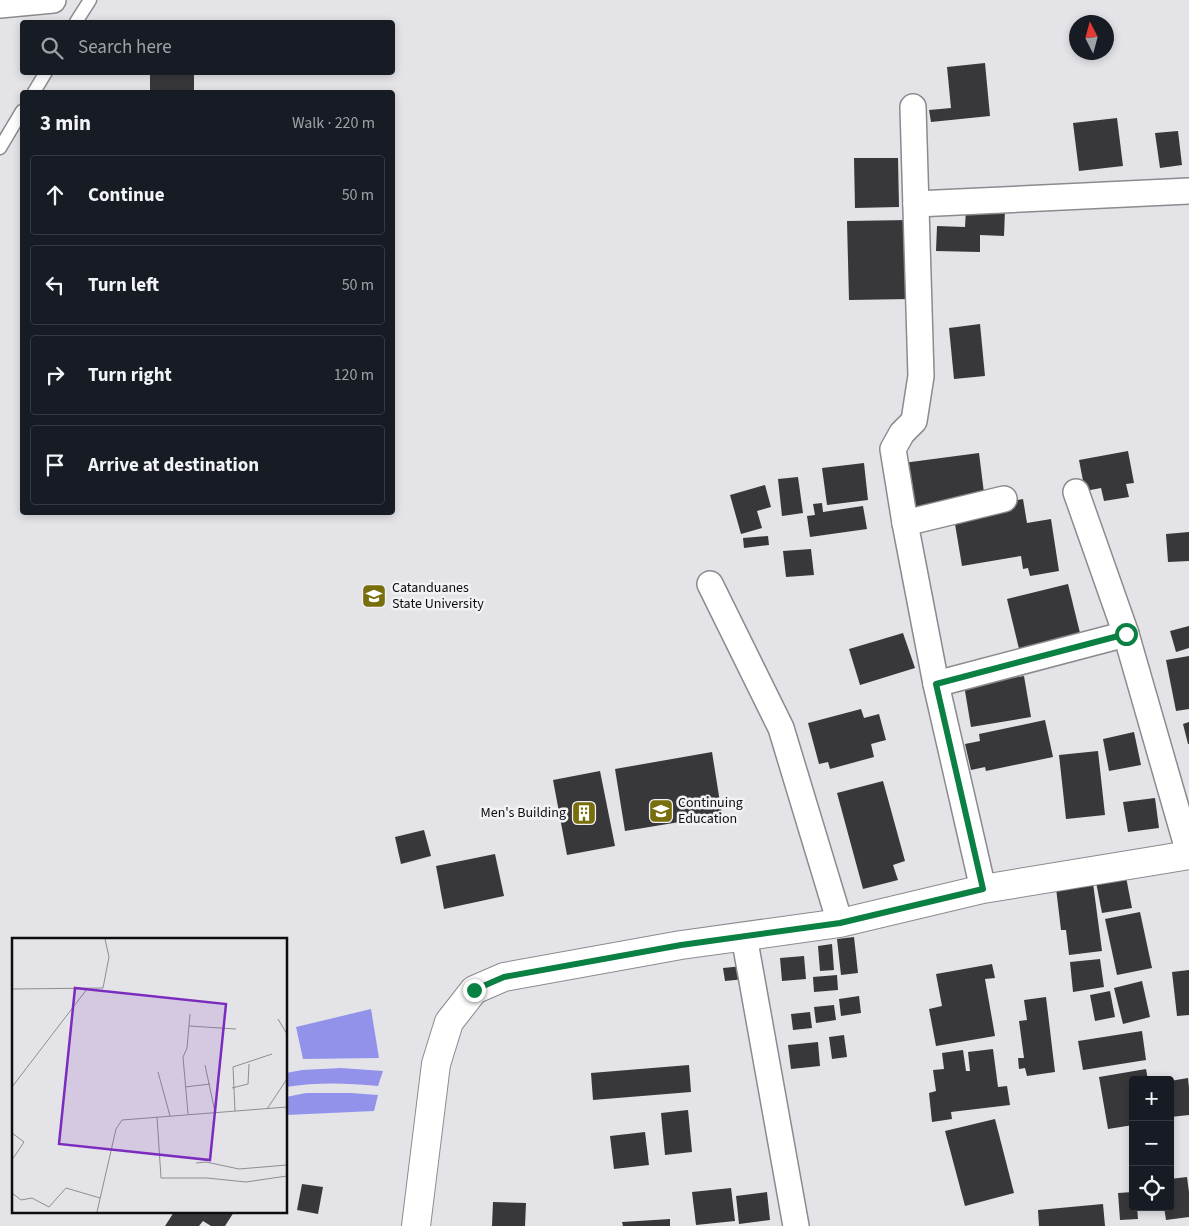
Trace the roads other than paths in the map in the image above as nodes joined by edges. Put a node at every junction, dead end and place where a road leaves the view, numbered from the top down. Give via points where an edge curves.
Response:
1 (54, 0) edge
2 (90, 0) edge
3 (0, 4) edge
4 (77, 20) edge
5 (44, 75) edge
6 (35, 90) edge
7 (913, 107) dead end
8 (20, 114) edge
9 (0, 148) edge
10 (1189, 190) edge
11 (916, 204) junction
12 (1076, 492) dead end
13 (1004, 499) dead end
14 (904, 523) junction
15 (710, 584) dead end
16 (1126, 634) junction
17 (936, 684) junction
18 (1189, 854) edge
19 (983, 889) junction
20 (840, 923) junction
21 (744, 936) junction
22 (416, 1226) edge
23 (796, 1226) edge

1 - 3 street
2 - 4 lane
5 - 6 lane
7 - 11 street
8 - 9 lane
10 - 11 street
11 - 14 street via 921,376 914,421 893,449
12 - 16 street
13 - 14 street
14 - 17 street
15 - 20 street via 781,728
16 - 17 street
16 - 18 street
17 - 19 street
18 - 19 street
19 - 20 street
20 - 21 street
21 - 22 street via 504,977 474,990 449,1022 436,1064
21 - 23 street

